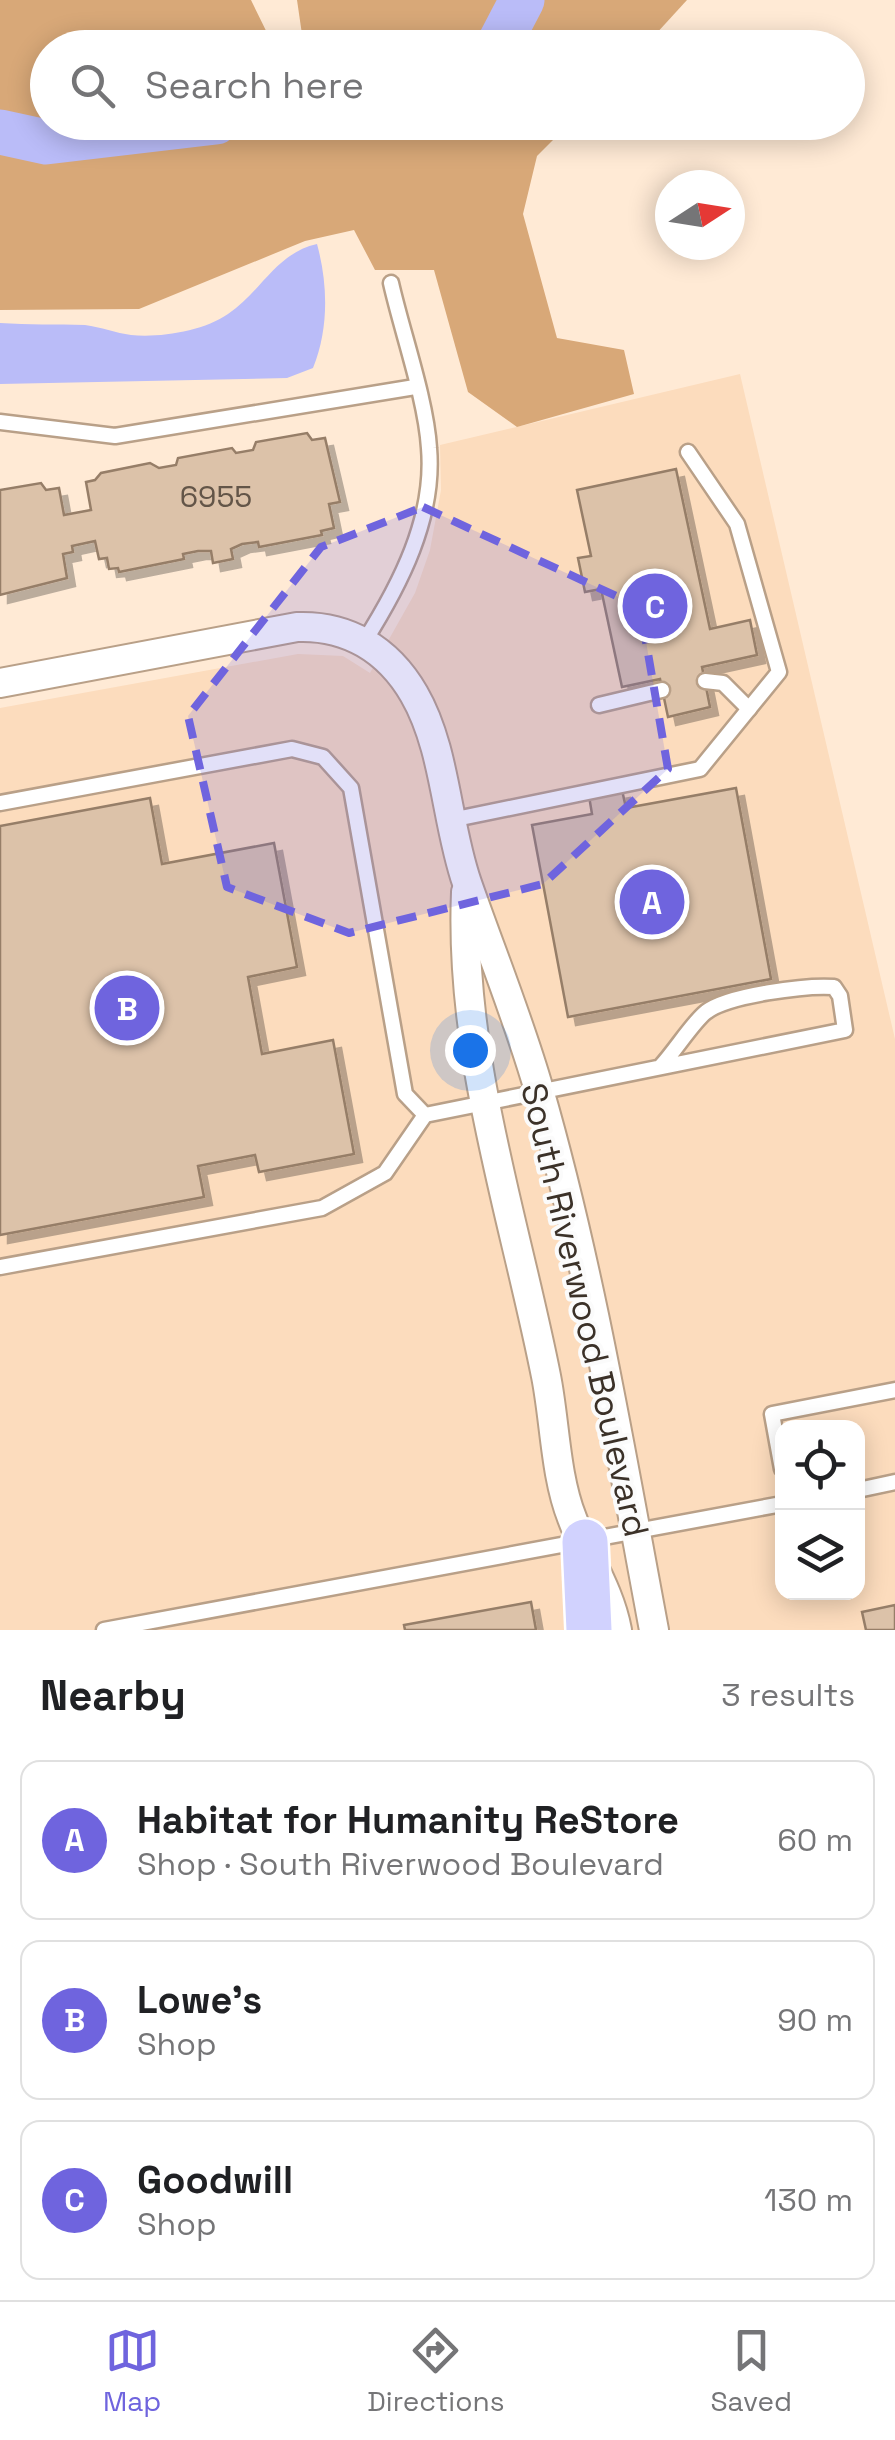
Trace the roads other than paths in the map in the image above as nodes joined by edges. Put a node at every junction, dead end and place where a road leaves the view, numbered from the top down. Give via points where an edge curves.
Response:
1 (391, 283) dead end
2 (415, 387) junction
3 (0, 422) edge
4 (688, 452) dead end
5 (364, 642) junction
6 (705, 681) dead end
7 (0, 684) edge
8 (662, 690) dead end
9 (598, 705) dead end
10 (750, 709) junction
11 (0, 803) edge
12 (450, 820) junction
13 (466, 880) junction
14 (662, 1066) junction
15 (539, 1090) junction
16 (484, 1101) junction
17 (425, 1115) junction
18 (0, 1267) edge
19 (895, 1390) edge
20 (775, 1430) edge
21 (895, 1482) edge
22 (865, 1488) edge
23 (775, 1505) edge
24 (636, 1532) junction
25 (585, 1542) junction
26 (158, 1625) edge
27 (111, 1629) edge
28 (589, 1630) edge
29 (617, 1630) edge
30 (654, 1630) edge

1 - 2 lane
2 - 3 lane via 115,436
2 - 5 lane via 430,449 421,527 397,590
4 - 10 lane via 737,524 780,672
5 - 7 street, South Riverwood Boulevard via 328,626 296,626
5 - 12 street, South Riverwood Boulevard via 414,694
6 - 10 lane via 723,683
8 - 9 lane
10 - 12 lane via 700,769
11 - 17 lane via 292,749 322,757 351,788 405,1094
12 - 13 street, South Riverwood Boulevard
13 - 15 street, South Riverwood Boulevard
13 - 16 street, South Riverwood Boulevard via 463,958
14 - 14 lane via 845,1030 840,996 834,987 815,986 720,1004 704,1013
14 - 15 lane
15 - 16 lane
15 - 24 street, South Riverwood Boulevard via 598,1334
16 - 17 lane
16 - 25 street, South Riverwood Boulevard via 572,1518
17 - 18 lane via 385,1173 322,1208
19 - 20 lane via 772,1414
21 - 22 lane
23 - 24 lane
24 - 25 lane
24 - 30 street, South Riverwood Boulevard
25 - 26 lane
25 - 28 main road
25 - 29 street, South Riverwood Boulevard via 611,1597
26 - 27 lane

